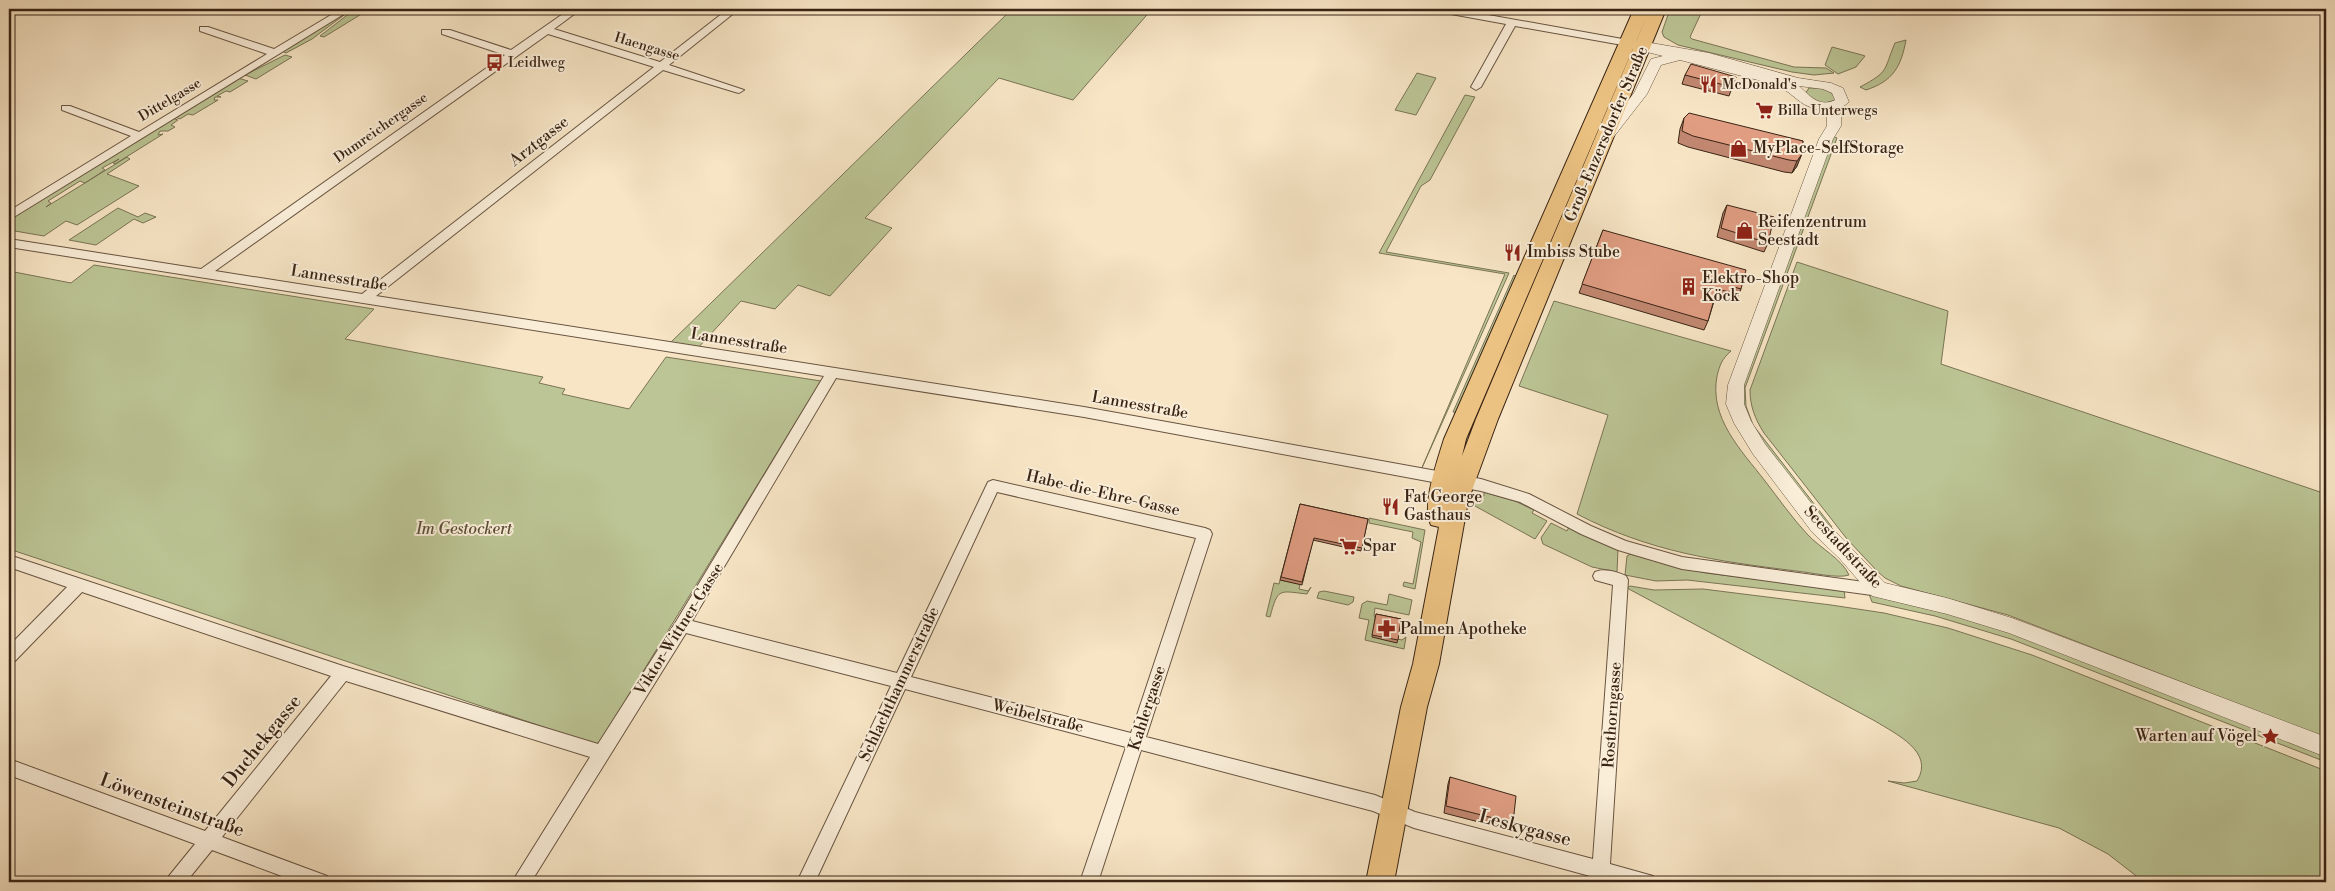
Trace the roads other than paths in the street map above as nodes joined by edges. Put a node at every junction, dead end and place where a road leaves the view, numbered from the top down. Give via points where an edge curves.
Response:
1 (348, 9) edge
2 (576, 9) edge
3 (734, 9) edge
4 (1440, 9) edge
5 (1642, 9) edge
6 (1658, 9) edge
7 (1512, 22) junction
8 (1652, 26) junction
9 (204, 29) dead end
10 (546, 30) junction
11 (446, 32) dead end
12 (1636, 45) junction
13 (275, 53) junction
14 (513, 54) junction
15 (1687, 55) junction
16 (661, 66) junction
17 (1811, 84) junction
18 (1476, 87) dead end
19 (739, 90) dead end
20 (1801, 96) junction
21 (1818, 106) junction
22 (1834, 107) junction
23 (66, 108) dead end
24 (1829, 132) junction
25 (140, 136) junction
26 (1600, 146) junction
27 (9, 216) edge
28 (9, 242) edge
29 (204, 274) junction
30 (364, 299) junction
31 (832, 374) junction
32 (1453, 480) junction
33 (993, 486) joint
34 (1204, 534) joint
35 (9, 561) edge
36 (1600, 576) dead end
37 (80, 584) junction
38 (1879, 590) junction
39 (682, 625) junction
40 (9, 656) edge
41 (343, 673) junction
42 (900, 680) junction
43 (1136, 742) junction
44 (2326, 747) edge
45 (602, 753) junction
46 (9, 767) edge
47 (1392, 812) junction
48 (208, 841) junction
49 (1601, 870) junction
50 (176, 882) edge
51 (322, 882) edge
52 (521, 882) edge
53 (806, 882) edge
54 (1089, 882) edge
55 (1380, 882) edge
56 (1647, 882) edge

1 - 13 street, Dittelgasse
2 - 10 street, Dumreichergasse
3 - 16 street, Arztgasse
4 - 7 street
5 - 12 main road, Groß-Enzersdorfer Straße
6 - 8 main road, Groß-Enzersdorfer Straße
7 - 12 street
7 - 18 street
8 - 12 main road, Groß-Enzersdorfer Straße
8 - 15 street via 1665,43
9 - 13 street
10 - 14 street, Dumreichergasse
10 - 16 street, Haengasse
11 - 14 street
12 - 15 street, Seestadtstraße
12 - 26 main road, Groß-Enzersdorfer Straße
12 - 32 main road, Groß-Enzersdorfer Straße via 1455,439
13 - 25 street, Dittelgasse
14 - 29 street, Dumreichergasse
15 - 17 street, Seestadtstraße via 1744,65 1791,81
15 - 20 street, Seestadtstraße via 1782,82
15 - 26 street via 1656,62 1640,94
16 - 19 street, Haengasse
16 - 30 street, Arztgasse
17 - 20 street via 1800,89
17 - 22 street, Seestadtstraße via 1828,86 1841,95 1842,102
20 - 21 street, Seestadtstraße
21 - 22 street, Seestadtstraße
21 - 24 street via 1823,111
22 - 24 street, Seestadtstraße via 1834,126
23 - 25 street
24 - 38 street, Seestadtstraße via 1736,385 1736,404 1743,423 1760,449 1813,519
25 - 27 street, Dittelgasse
26 - 32 main road, Groß-Enzersdorfer Straße
28 - 29 street, Lannesstraße
29 - 30 street, Lannesstraße
30 - 31 street, Lannesstraße
31 - 32 street, Lannesstraße via 1084,412
31 - 39 street, Viktor-Wittner-Gasse
32 - 38 street, Lannesstraße via 1491,487 1524,498 1623,546 1682,563
32 - 47 main road via 1456,501 1426,664
33 - 34 street, Habe-die-Ehre-Gasse
33 - 42 street, Schlachthammerstraße
34 - 43 street, Kahlergasse
35 - 37 street
36 - 49 street, Rosthorngasse via 1621,580
37 - 40 street
37 - 41 street
38 - 44 street, Seestadtstraße via 2012,626
39 - 42 street, Weibelstraße
39 - 45 street, Viktor-Wittner-Gasse
41 - 45 street
41 - 48 street, Duchekgasse
42 - 43 street, Weibelstraße
42 - 53 street, Schlachthammerstraße
43 - 47 street, Weibelstraße via 1375,803
43 - 54 street, Kahlergasse
45 - 52 street, Viktor-Wittner-Gasse
46 - 48 street, Löwensteinstraße
47 - 49 street, Leskygasse
47 - 55 main road
48 - 50 street, Duchekgasse
48 - 51 street, Löwensteinstraße
49 - 56 street, Leskygasse

